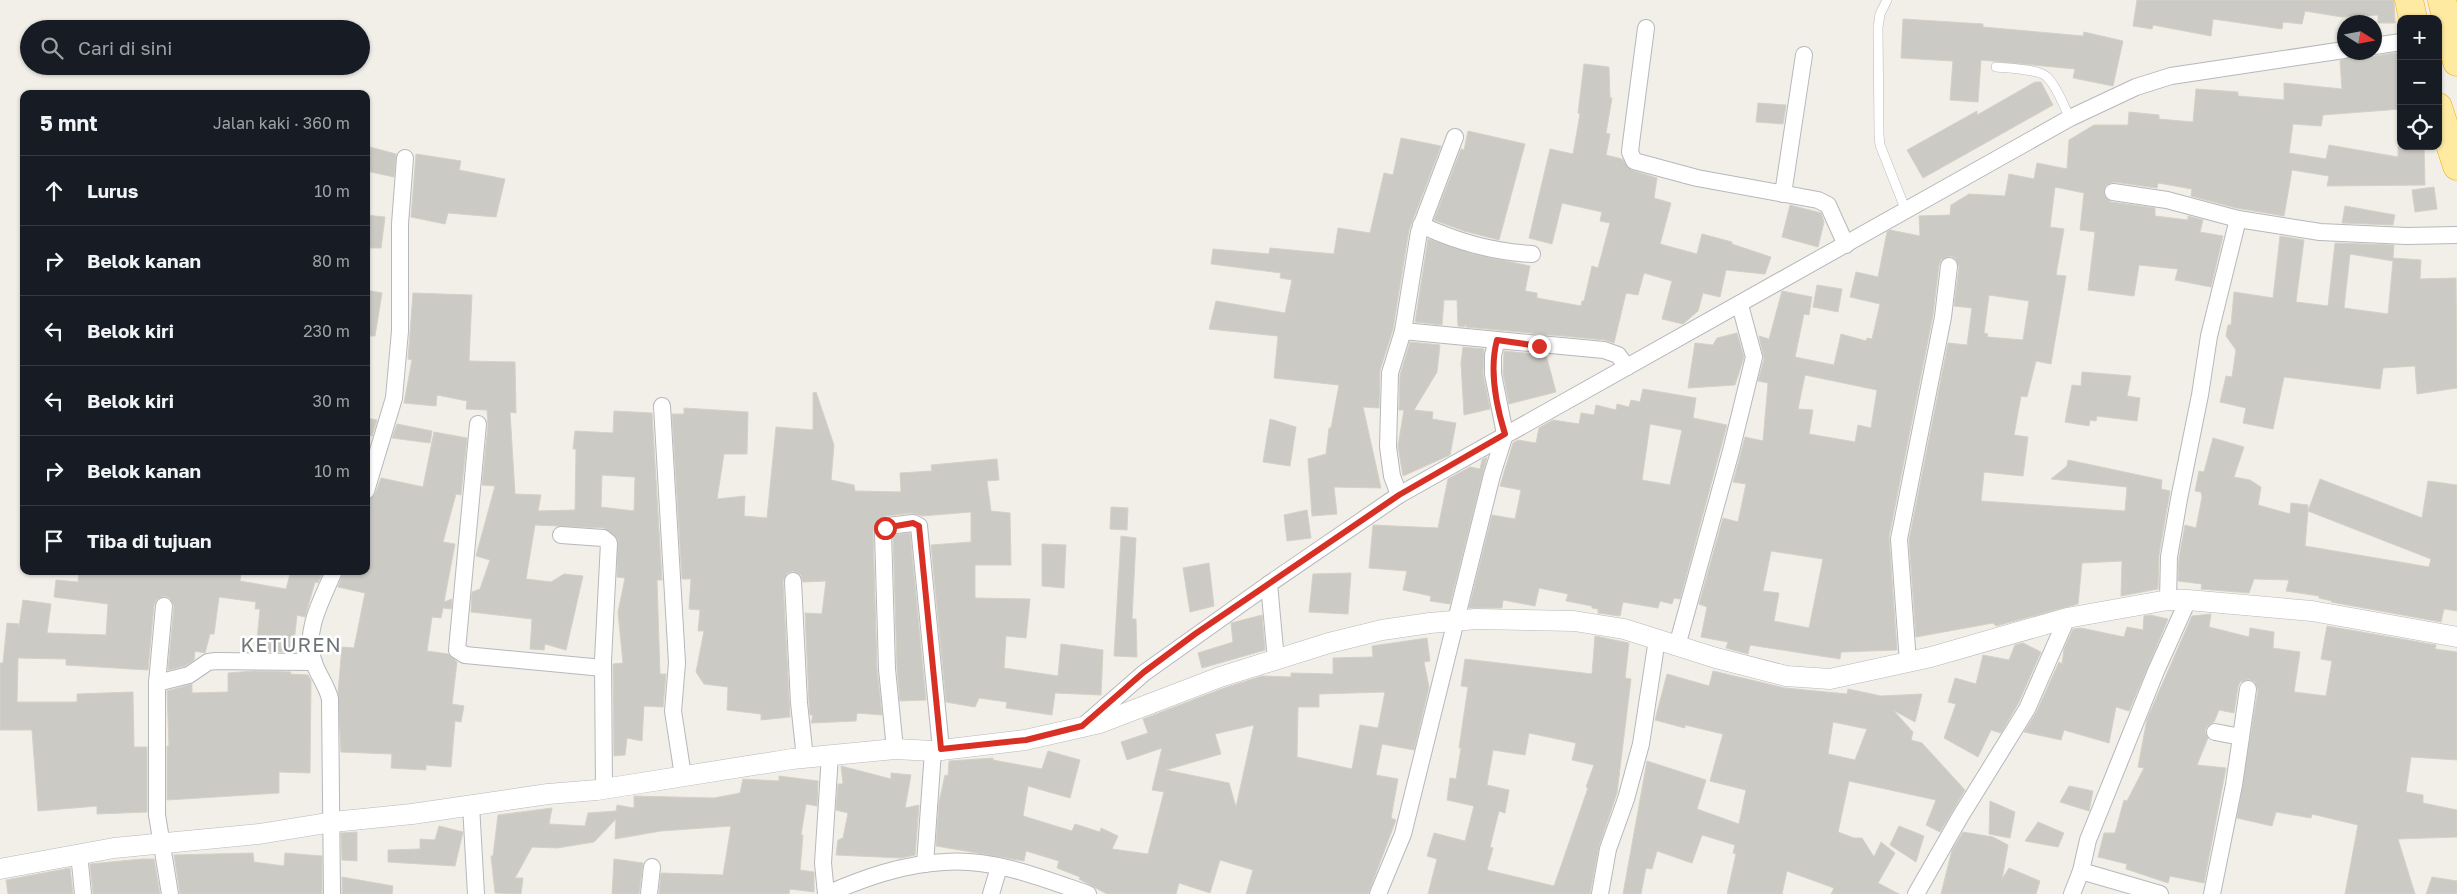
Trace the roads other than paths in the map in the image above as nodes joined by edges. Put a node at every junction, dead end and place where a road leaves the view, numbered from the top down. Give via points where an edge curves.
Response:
1 (1887, 0) edge
2 (2409, 0) edge
3 (2442, 0) edge
4 (2412, 15) edge
5 (1646, 28) dead end
6 (2397, 43) edge
7 (2450, 44) edge
8 (2382, 45) edge
9 (2337, 51) edge
10 (1804, 55) dead end
11 (1996, 67) dead end
12 (2068, 115) junction
13 (2442, 119) edge
14 (1455, 137) dead end
15 (405, 158) dead end
16 (2457, 166) edge
17 (2113, 192) dead end
18 (1783, 194) junction
19 (1905, 207) junction
20 (2238, 219) junction
21 (1421, 225) junction
22 (2457, 235) edge
23 (1844, 240) junction
24 (1532, 254) dead end
25 (1949, 266) dead end
26 (1740, 305) junction
27 (1403, 331) junction
28 (1497, 340) junction
29 (1623, 362) junction
30 (662, 406) dead end
31 (478, 424) dead end
32 (1503, 424) junction
33 (370, 478) edge
34 (1395, 486) junction
35 (562, 535) dead end
36 (332, 575) edge
37 (792, 580) dead end
38 (1269, 584) junction
39 (2168, 600) junction
40 (2188, 600) junction
41 (164, 606) dead end
42 (2067, 618) junction
43 (1456, 621) junction
44 (2457, 637) edge
45 (1657, 639) junction
46 (1677, 646) junction
47 (1276, 660) junction
48 (314, 662) junction
49 (1908, 662) junction
50 (603, 668) junction
51 (157, 683) junction
52 (2248, 689) dead end
53 (1082, 726) junction
54 (2215, 732) dead end
55 (938, 737) junction
56 (2241, 737) junction
57 (894, 738) junction
58 (804, 746) junction
59 (830, 755) junction
60 (682, 765) junction
61 (604, 782) junction
62 (471, 805) junction
63 (332, 812) junction
64 (160, 830) junction
65 (79, 853) junction
66 (925, 864) junction
67 (652, 867) dead end
68 (0, 869) edge
69 (2081, 870) junction
70 (998, 871) junction
71 (83, 894) edge
72 (170, 894) edge
73 (332, 894) edge
74 (476, 894) edge
75 (649, 894) edge
76 (827, 894) edge
77 (991, 894) edge
78 (1088, 894) edge
79 (1378, 894) edge
80 (1600, 894) edge
81 (1916, 894) edge
82 (2072, 894) edge
83 (2160, 894) edge
84 (2212, 894) edge

1 - 19 lane via 1878,27 1879,135
2 - 4 highway
3 - 7 highway
5 - 18 street via 1630,143 1634,160 1697,178
6 - 8 street
9 - 12 street via 2171,76
10 - 18 street
11 - 12 lane via 2046,76
12 - 19 street
13 - 16 highway
14 - 21 street
15 - 33 street via 400,224 400,331 394,398
17 - 20 street via 2167,200
18 - 23 street via 1828,205
19 - 23 street
20 - 22 street via 2320,232
20 - 39 street via 2209,336 2179,499 2169,557
21 - 24 street via 1493,249
21 - 27 street
23 - 26 street
25 - 49 street via 1943,317 1899,538
26 - 29 street
26 - 46 street via 1754,357
27 - 28 street
27 - 34 street via 1389,379 1388,447
28 - 29 street via 1604,350
28 - 32 street via 1493,374
29 - 32 street
30 - 60 street via 677,663 673,711
31 - 50 street via 457,650 465,655
32 - 34 street
32 - 43 street
34 - 38 street
35 - 50 street via 603,538 609,542
36 - 48 street via 316,611 309,641
37 - 58 street
38 - 47 street
38 - 53 street via 1144,672
39 - 40 street
39 - 42 street
40 - 44 street via 2312,611
40 - 69 street via 2091,831
41 - 51 street
42 - 49 street
42 - 81 street via 2027,709
43 - 45 street via 1574,621 1624,629
43 - 47 street via 1382,630
43 - 79 street via 1403,834
45 - 46 street
45 - 80 street via 1641,744 1608,849
46 - 49 street via 1786,676 1830,679
47 - 53 street via 1220,677 1100,723
48 - 51 street via 208,662 189,675
48 - 63 street via 328,688 330,699
50 - 61 street
51 - 64 street
52 - 56 street
53 - 55 street via 1026,740
54 - 56 street
55 - 57 street
55 - 57 street via 919,526 913,523 888,526 883,532 887,669
55 - 66 street
56 - 84 street
57 - 59 street
58 - 59 street
58 - 60 street
59 - 76 street via 823,863
60 - 61 street
61 - 62 street
62 - 63 street via 412,814
62 - 74 street
63 - 64 street via 260,834
63 - 73 street
64 - 65 street
64 - 72 street
65 - 68 street
65 - 71 street
66 - 70 street via 945,861
66 - 76 street via 862,879
67 - 75 street
69 - 82 street
69 - 83 street
70 - 77 street
70 - 78 street via 1031,874

